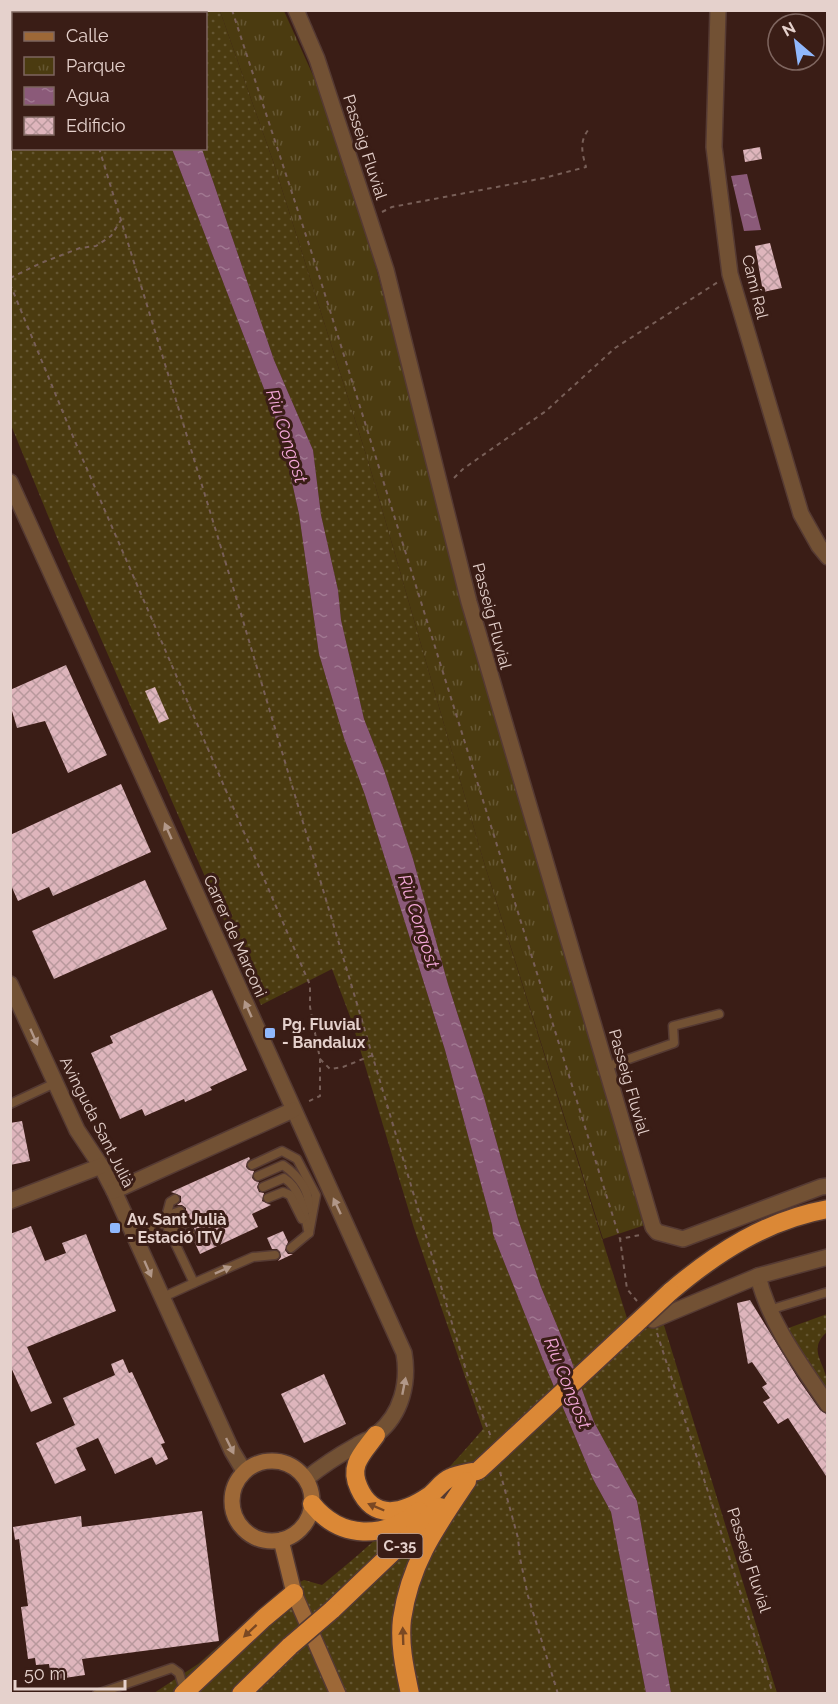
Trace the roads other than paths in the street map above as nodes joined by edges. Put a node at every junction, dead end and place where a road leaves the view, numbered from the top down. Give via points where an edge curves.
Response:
1 (296, 10) edge
2 (718, 10) edge
3 (10, 482) edge
4 (828, 557) edge
5 (10, 984) edge
6 (719, 1014) dead end
7 (606, 1067) junction
8 (55, 1083) junction
9 (10, 1104) edge
10 (293, 1110) junction
11 (252, 1165) dead end
12 (101, 1166) junction
13 (258, 1176) dead end
14 (828, 1186) edge
15 (263, 1187) dead end
16 (114, 1191) junction
17 (268, 1198) dead end
18 (175, 1199) dead end
19 (10, 1201) edge
20 (828, 1209) edge
21 (180, 1211) dead end
22 (165, 1222) junction
23 (186, 1223) dead end
24 (169, 1231) junction
25 (190, 1233) dead end
26 (309, 1233) junction
27 (134, 1236) junction
28 (173, 1240) junction
29 (291, 1248) dead end
30 (275, 1255) dead end
31 (828, 1257) edge
32 (758, 1276) junction
33 (194, 1283) junction
34 (828, 1292) edge
35 (161, 1298) junction
36 (769, 1310) junction
37 (653, 1320) road end
38 (828, 1405) edge
39 (376, 1435) junction
40 (244, 1471) junction
41 (473, 1476) junction
42 (306, 1479) junction
43 (430, 1495) junction
44 (312, 1504) junction
45 (281, 1540) junction
46 (294, 1593) junction
47 (184, 1693) edge
48 (97, 1694) edge
49 (241, 1694) edge
50 (338, 1694) edge
51 (410, 1694) edge

1 - 7 street, Passeig Fluvial via 317,59 386,270 469,602
2 - 4 street, Camí Ral via 714,147 730,274 801,514
10 -> 3 street, Carrer de Marconi
5 -> 8 street, Avinguda Sant Julià
6 - 7 lane via 673,1026 674,1043
7 - 14 street, Passeig Fluvial via 657,1232 683,1239
8 - 9 lane
8 - 12 street, Avinguda Sant Julià via 77,1130
10 - 16 street
39 -> 10 street, Carrer de Marconi via 402,1398 407,1369 404,1353
11 - 26 lane via 282,1152 297,1159 316,1195
12 - 16 street, Avinguda Sant Julià
12 - 19 street
13 - 26 lane via 283,1165 296,1174 310,1199
15 - 26 lane via 284,1178 292,1183 302,1202
16 - 27 street, Avinguda Sant Julià
17 - 26 lane via 283,1191 290,1195
18 - 22 lane via 170,1202
20 - 41 highway, C-35, bridge via 773,1224 702,1265
21 - 22 lane
22 - 24 lane
22 - 27 lane
23 - 24 lane
24 - 28 lane
25 - 28 lane
26 - 29 lane
27 -> 35 street, Avinguda Sant Julià
28 - 33 lane
33 -> 30 lane via 253,1257
31 - 32 street
32 - 36 street
32 - 37 street
33 - 35 lane
34 - 36 lane
35 -> 40 street, Avinguda Sant Julià
36 - 38 street
39 - 42 street
43 -> 39 highway via 399,1511 369,1505 356,1482 355,1463
40 - 42 street via 262,1461 282,1462
40 - 45 street via 232,1491 233,1515 247,1533 258,1539
41 - 43 highway via 449,1478
41 - 49 highway, C-35, bridge
51 -> 41 highway via 402,1621 418,1558
42 - 44 street
43 - 44 highway via 408,1520 379,1530 339,1527
44 - 45 street via 299,1531
45 - 46 street
46 -> 47 highway
46 - 50 street
47 - 48 lane via 179,1673 172,1668

